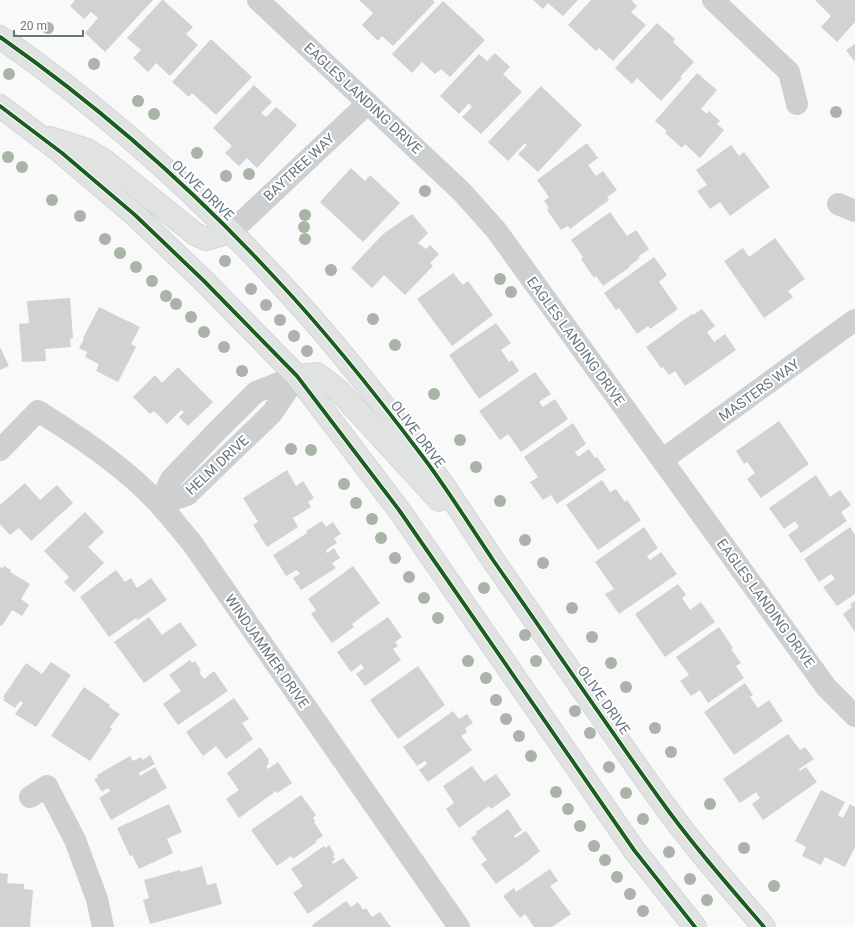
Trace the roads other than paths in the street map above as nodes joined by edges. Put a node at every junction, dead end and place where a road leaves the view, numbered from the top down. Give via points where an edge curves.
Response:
1 (258, 0) edge
2 (713, 0) edge
3 (0, 37) edge
4 (368, 103) junction
5 (797, 104) dead end
6 (0, 106) edge
7 (38, 135) junction
8 (231, 232) junction
9 (855, 320) edge
10 (297, 376) junction
11 (0, 450) edge
12 (662, 460) junction
13 (160, 504) junction
14 (494, 560) junction
15 (855, 716) edge
16 (30, 797) dead end
17 (103, 927) edge
18 (459, 927) edge
19 (695, 927) edge
20 (764, 927) edge

1 - 4 street, EAGLES LANDING DRIVE
2 - 5 street via 789,72
3 - 8 main road, OLIVE DRIVE via 88,104 162,166
4 - 8 street, BAYTREE WAY
4 - 12 street, EAGLES LANDING DRIVE via 462,192 496,230
6 - 7 main road
7 - 8 main road via 87,150 105,161 195,234 206,239
7 - 10 main road via 135,215
8 - 14 main road, OLIVE DRIVE via 306,312 367,384 425,460
9 - 12 street, MASTERS WAY
10 - 13 street, HELM DRIVE via 256,392 171,479
10 - 14 main road via 317,374 339,391
10 - 19 main road via 399,510 634,850
11 - 13 street, WINDJAMMER DRIVE via 38,411 80,438
12 - 15 street, EAGLES LANDING DRIVE via 826,687
13 - 18 street, WINDJAMMER DRIVE via 192,543
14 - 20 main road, OLIVE DRIVE via 660,800
16 - 17 street via 47,786 75,840 97,899

